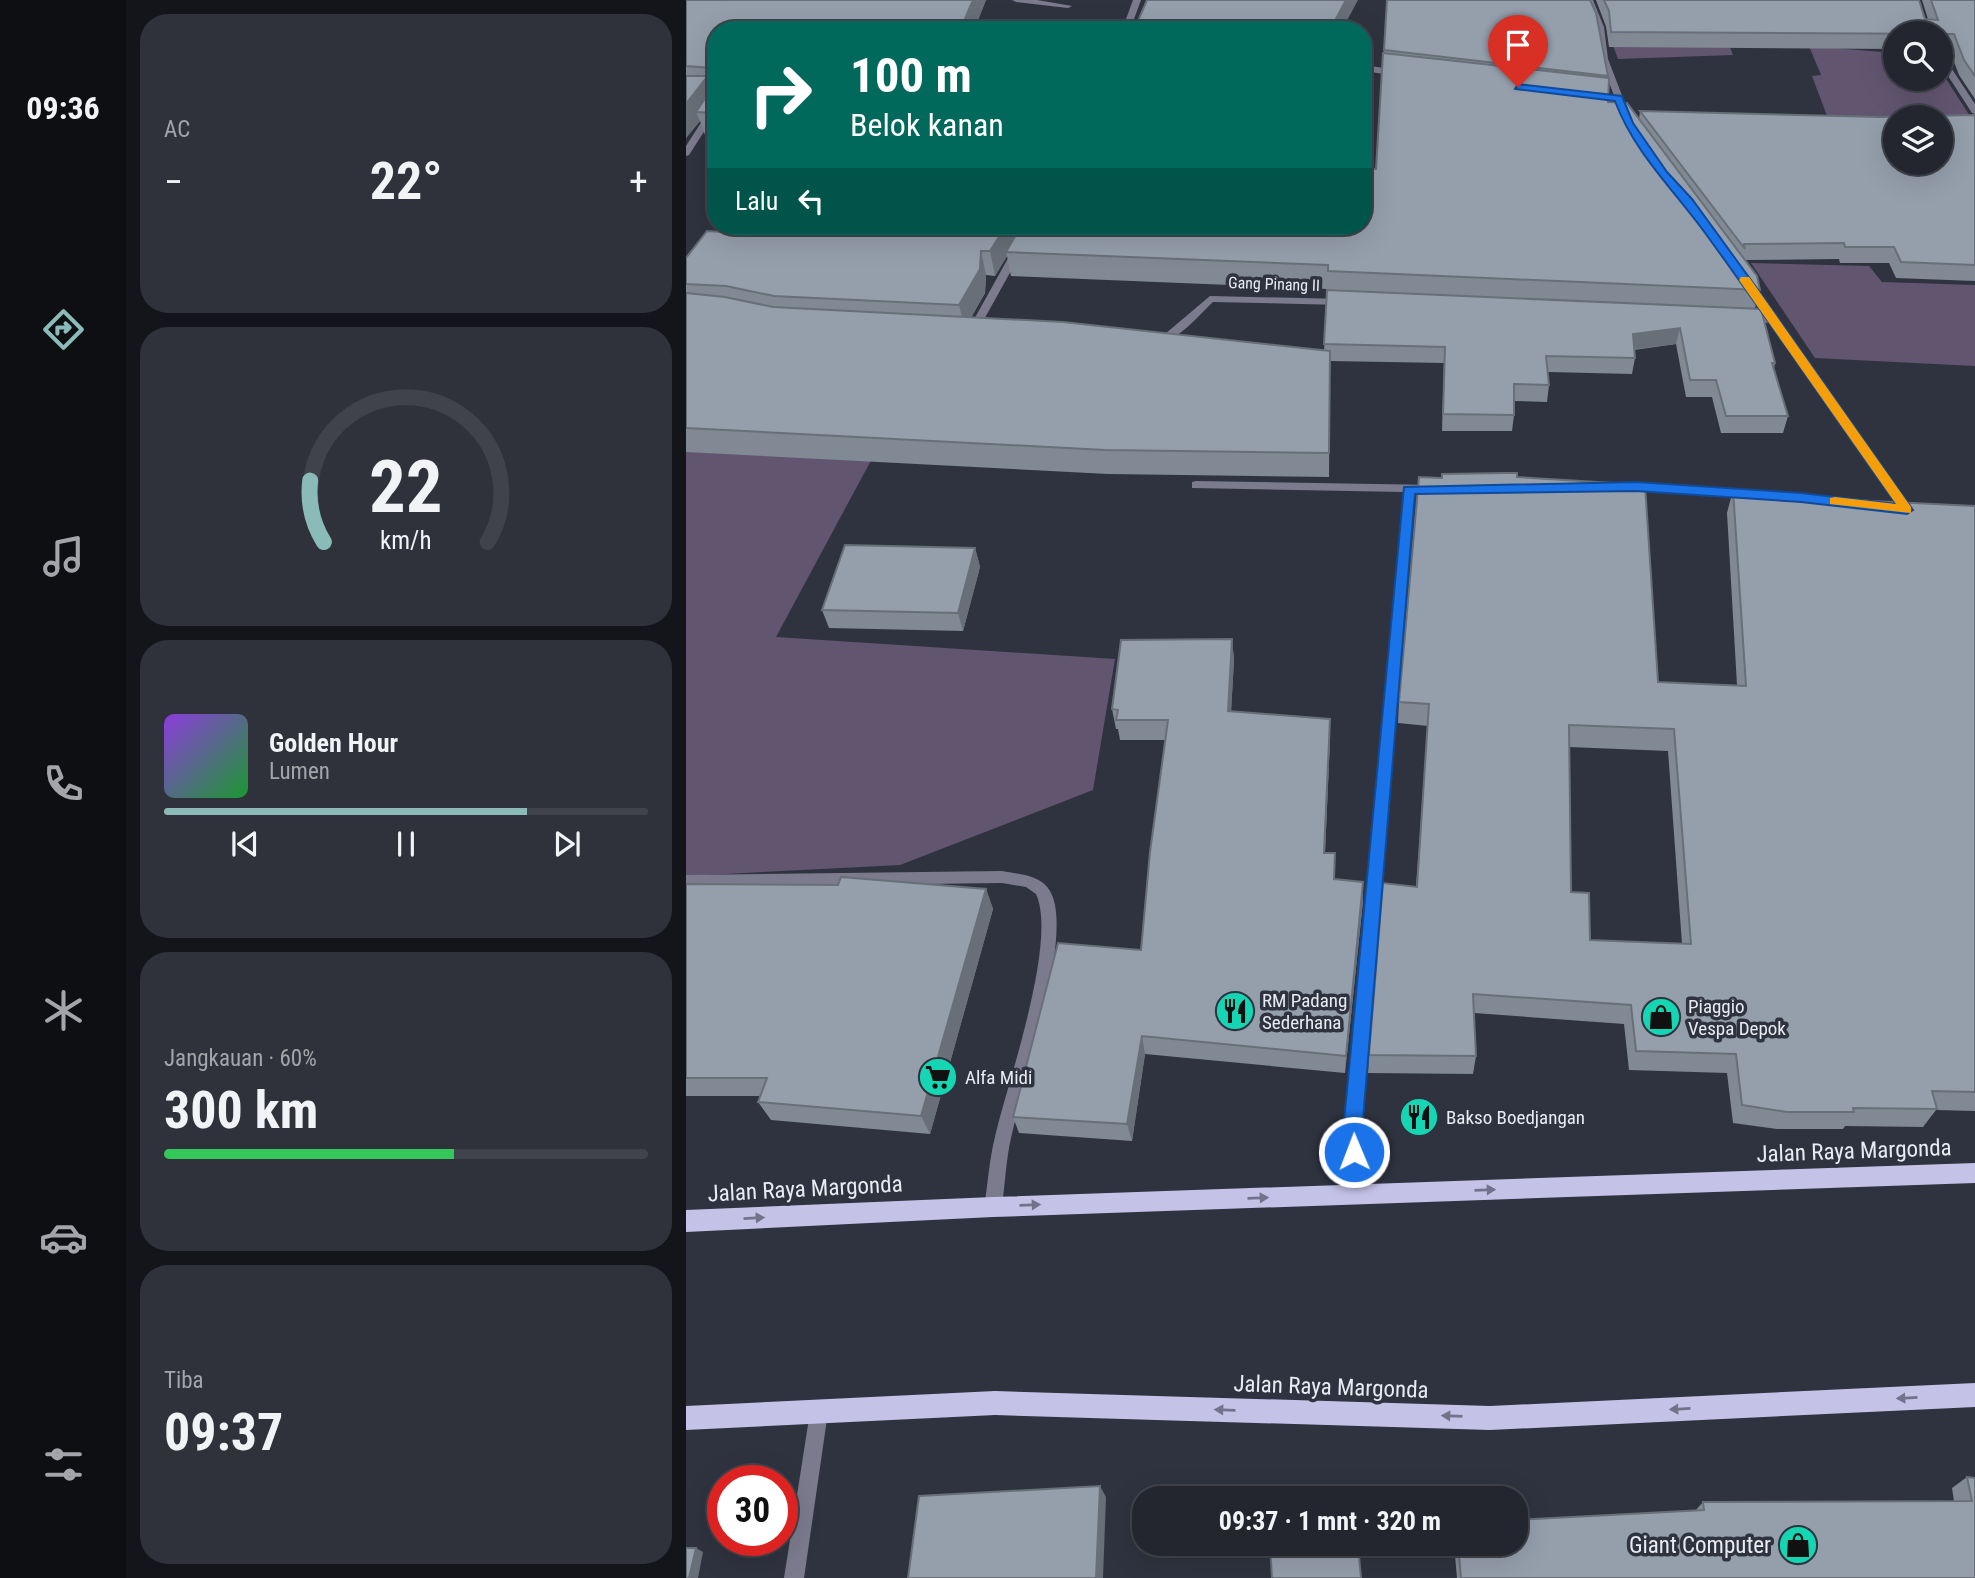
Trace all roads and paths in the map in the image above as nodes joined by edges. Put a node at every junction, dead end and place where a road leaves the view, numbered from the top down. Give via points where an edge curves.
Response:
1 (1016, 0) edge
2 (1137, 0) edge
3 (1590, 0) edge
4 (1068, 6) dead end
5 (1129, 21) edge
6 (1372, 69) edge
7 (1408, 74) edge
8 (1953, 77) edge
9 (1606, 97) edge
10 (1619, 98) junction
11 (1975, 111) edge
12 (707, 120) edge
13 (1635, 134) edge
14 (686, 153) edge
15 (1026, 235) edge
16 (1743, 277) edge
17 (1351, 303) edge
18 (1734, 318) edge
19 (1774, 320) junction
20 (957, 333) edge
21 (971, 334) junction
22 (985, 334) edge
23 (1145, 343) edge
24 (1196, 485) edge
25 (1609, 487) edge
26 (1449, 489) edge
27 (1409, 490) junction
28 (1759, 494) edge
29 (1893, 508) edge
30 (1907, 510) junction
31 (1920, 510) edge
32 (686, 881) edge
33 (1975, 1173) edge
34 (1357, 1194) junction
35 (993, 1207) junction
36 (686, 1221) edge
37 (1975, 1395) edge
38 (818, 1412) junction
39 (686, 1418) edge
40 (794, 1578) edge

1 - 4 street
2 - 5 street
3 - 10 street
6 - 7 street
8 - 11 street
9 - 10 street
10 - 13 street
12 - 14 street
15 - 21 street
16 - 19 street
17 - 23 street, Gang Pinang II via 1210,299 1169,336
18 - 19 street
19 - 30 street
20 - 21 street
21 - 22 street
24 - 27 street
25 - 28 street
26 - 27 street
27 - 34 street via 1352,1132
29 - 30 street
30 - 31 street
32 - 35 street via 1002,877 1035,884 1045,896 1051,932 1003,1139
34 -> 33 main road, Jalan Raya Margonda
35 -> 34 main road, Jalan Raya Margonda
36 -> 35 main road, Jalan Raya Margonda
37 -> 38 main road, Jalan Raya Margonda via 1490,1418 995,1403
38 - 39 main road, Jalan Raya Margonda
38 - 40 street

